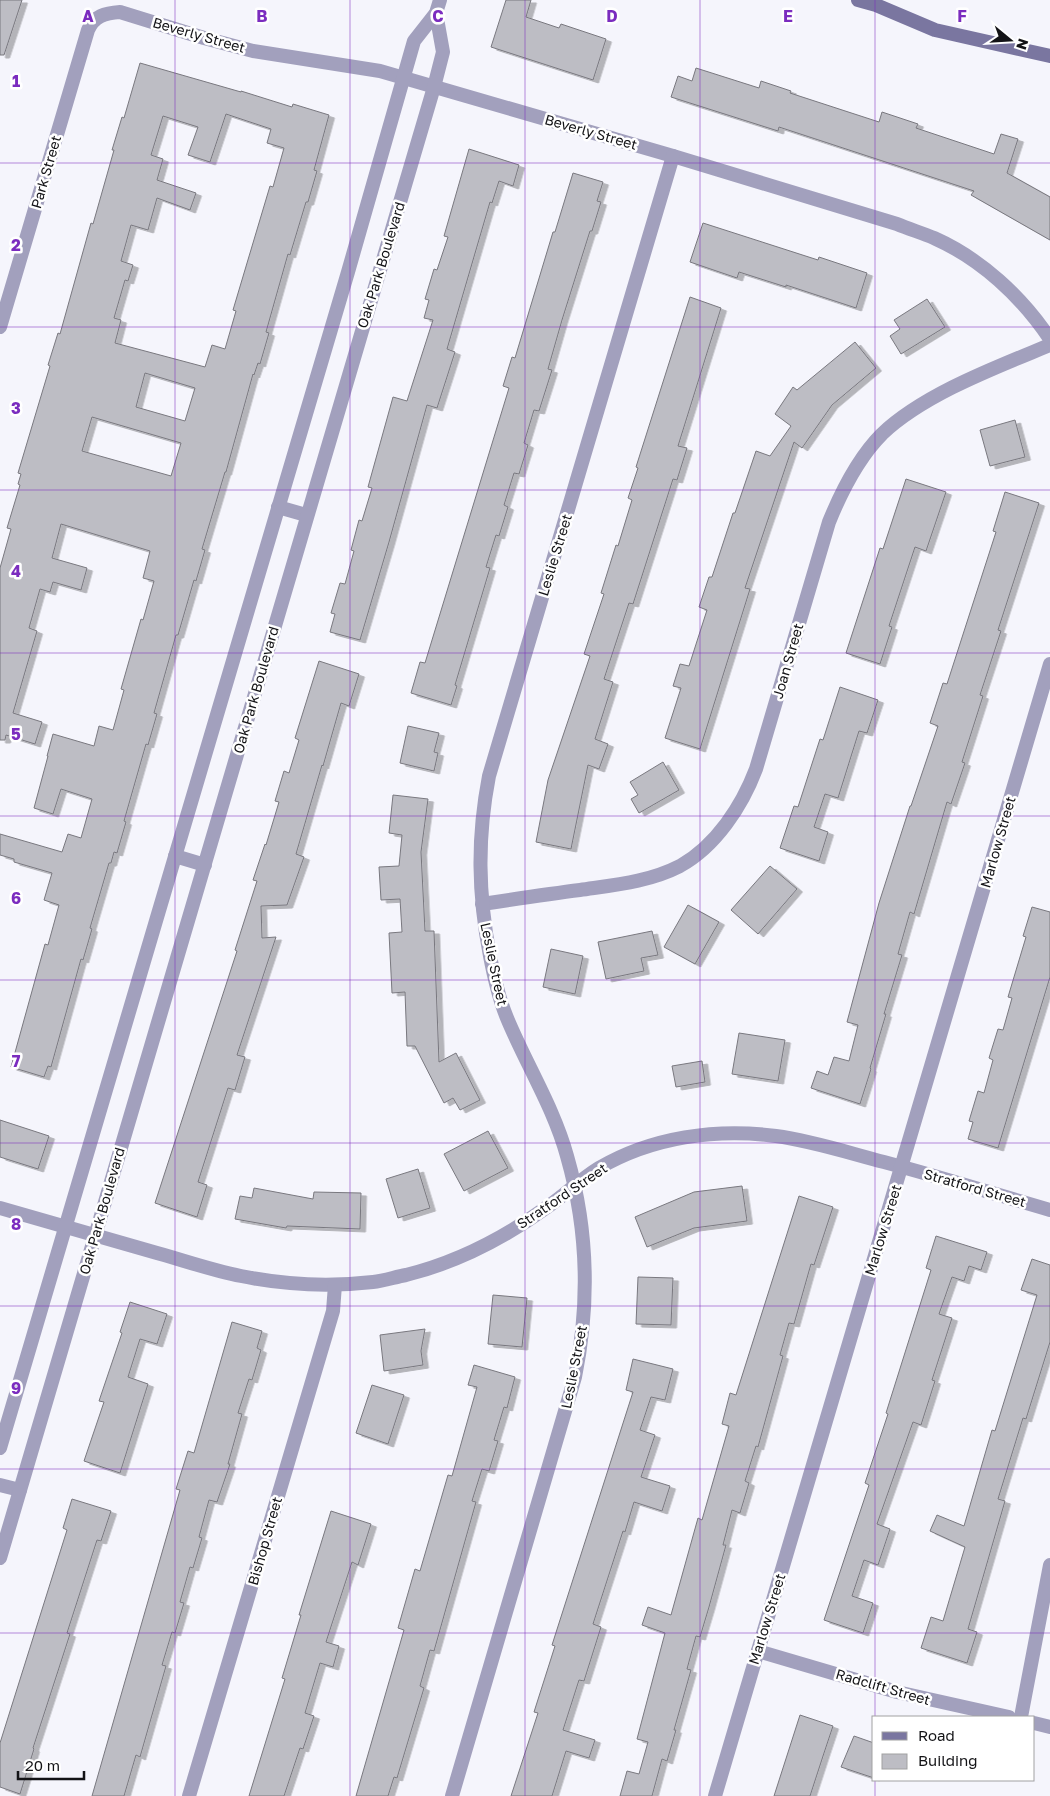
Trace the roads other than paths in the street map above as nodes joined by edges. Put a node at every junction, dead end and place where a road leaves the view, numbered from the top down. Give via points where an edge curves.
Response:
1 (858, 0) edge
2 (438, 6) edge
3 (95, 19) joint
4 (1050, 56) edge
5 (403, 78) junction
6 (434, 87) junction
7 (673, 156) junction
8 (0, 326) edge
9 (1050, 339) edge
10 (1050, 345) edge
11 (278, 507) junction
12 (306, 515) junction
13 (1050, 664) edge
14 (176, 856) junction
15 (205, 865) junction
16 (482, 904) junction
17 (902, 1167) junction
18 (573, 1186) junction
19 (0, 1208) edge
20 (1050, 1210) edge
21 (71, 1228) junction
22 (95, 1235) junction
23 (335, 1285) junction
24 (0, 1448) edge
25 (0, 1484) edge
26 (20, 1490) junction
27 (0, 1558) edge
28 (1050, 1565) edge
29 (758, 1651) junction
30 (1005, 1716) edge
31 (1021, 1716) edge
32 (1035, 1723) edge
33 (1050, 1727) edge
34 (189, 1796) edge
35 (452, 1796) edge
36 (715, 1796) edge

1 - 4 main road via 935,30
2 - 5 street, Oak Park Boulevard via 414,41
2 - 6 street, Oak Park Boulevard via 443,52
3 - 5 street, Beverly Street via 108,12 120,12 253,51 380,71
3 - 8 street, Park Street via 82,47
5 - 6 street, Beverly Street
5 - 11 street, Oak Park Boulevard
6 - 7 street, Beverly Street
6 - 12 street, Oak Park Boulevard
7 - 9 street, Beverly Street via 934,238 967,256 996,278 1023,304
7 - 16 street, Leslie Street via 489,776 480,840
10 - 16 street, Joan Street via 918,406 883,434 854,470 829,522 756,769 739,806 722,830 682,865 663,873 630,882
11 - 12 street
11 - 14 street, Oak Park Boulevard
12 - 15 street, Oak Park Boulevard
13 - 17 street, Marlow Street
14 - 15 street
14 - 21 street, Oak Park Boulevard
15 - 22 street, Oak Park Boulevard
16 - 18 street, Leslie Street via 494,978 505,1015 556,1125
17 - 18 street, Stratford Street via 779,1136 719,1134 668,1141 634,1151
17 - 20 street, Stratford Street
17 - 29 street, Marlow Street
18 - 23 street, Stratford Street via 519,1226 468,1254 432,1268 377,1282
18 - 35 street, Leslie Street via 580,1213 586,1280 579,1353 565,1414
19 - 21 street
21 - 22 street, Stratford Street
21 - 24 street, Oak Park Boulevard
22 - 23 street, Stratford Street via 237,1276 291,1284
22 - 26 street, Oak Park Boulevard
23 - 34 street, Bishop Street via 333,1311
25 - 26 street
26 - 27 street, Oak Park Boulevard
28 - 31 street
29 - 30 street, Radclift Street via 915,1696
29 - 36 street, Marlow Street
32 - 33 street

